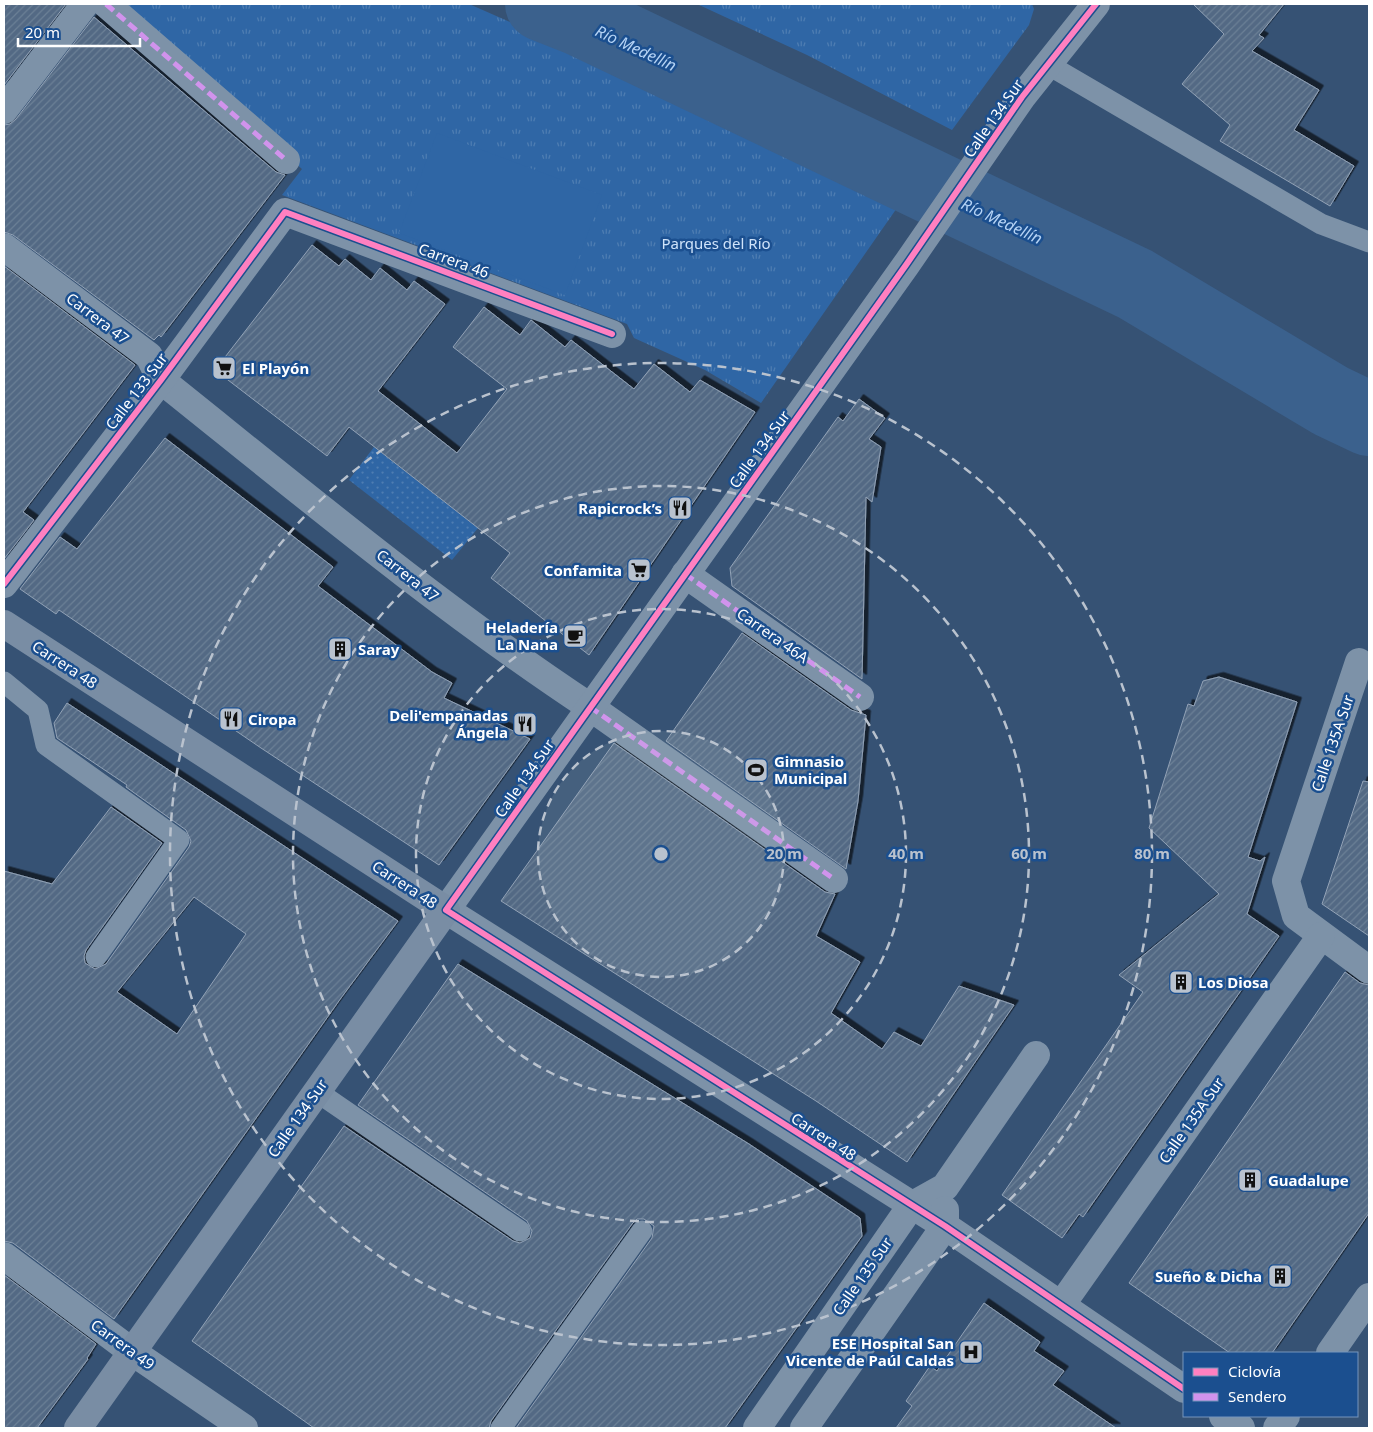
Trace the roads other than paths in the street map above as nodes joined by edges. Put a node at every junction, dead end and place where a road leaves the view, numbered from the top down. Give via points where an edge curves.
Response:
1 (85, 4) edge
2 (106, 4) edge
3 (1096, 4) edge
4 (1047, 64) junction
5 (4, 110) edge
6 (286, 160) dead end
7 (285, 212) joint
8 (1369, 242) edge
9 (4, 247) edge
10 (612, 334) dead end
11 (161, 380) junction
12 (685, 574) junction
13 (4, 584) edge
14 (4, 624) edge
15 (1359, 662) dead end
16 (4, 682) edge
17 (860, 696) dead end
18 (590, 707) junction
19 (834, 879) dead end
20 (446, 910) junction
21 (1321, 936) junction
22 (96, 958) dead end
23 (1369, 970) edge
24 (1036, 1055) dead end
25 (316, 1091) junction
26 (945, 1187) junction
27 (911, 1206) junction
28 (945, 1226) junction
29 (520, 1231) dead end
30 (642, 1231) dead end
31 (4, 1256) edge
32 (1369, 1297) edge
33 (1062, 1304) junction
34 (131, 1351) junction
35 (1331, 1352) edge
36 (1183, 1388) edge
37 (1224, 1417) edge
38 (1285, 1417) edge
39 (807, 1427) edge
40 (78, 1428) edge
41 (244, 1428) edge
42 (502, 1428) edge
43 (757, 1428) edge
44 (1241, 1428) edge
45 (1277, 1428) edge

1 - 5 street
2 - 6 street
3 - 4 street, Calle 134 Sur
4 - 8 lane via 1321,224
4 - 12 street, Calle 134 Sur
7 - 10 street, Carrera 46
7 - 11 street, Calle 133 Sur
9 - 11 street, Carrera 47 via 149,356
11 - 13 street, Calle 133 Sur
11 - 18 street, Carrera 47 via 453,609
12 - 17 street, Carrera 46A
12 - 18 street, Calle 134 Sur
14 - 20 main road, Carrera 48
15 - 21 street, Calle 135A Sur via 1286,881 1296,916
16 - 22 lane via 38,710 46,745 179,840
18 - 19 street, Carrera 47
18 - 20 street, Calle 134 Sur
20 - 25 main road, Calle 134 Sur
20 - 27 street, Carrera 48
21 - 23 street
21 - 33 street, Calle 135A Sur
24 - 26 street, Calle 135 Sur
25 - 29 lane
25 - 34 main road, Calle 134 Sur
26 - 27 street, Calle 135 Sur
26 - 28 street
27 - 28 street, Carrera 48
27 - 43 street, Calle 135 Sur
28 - 33 street, Carrera 48
28 - 39 street
30 - 42 lane
31 - 34 street, Carrera 49
32 - 35 street
33 - 36 street, Carrera 48
34 - 40 main road, Calle 134 Sur
34 - 41 street, Carrera 49
37 - 44 street
38 - 45 street

